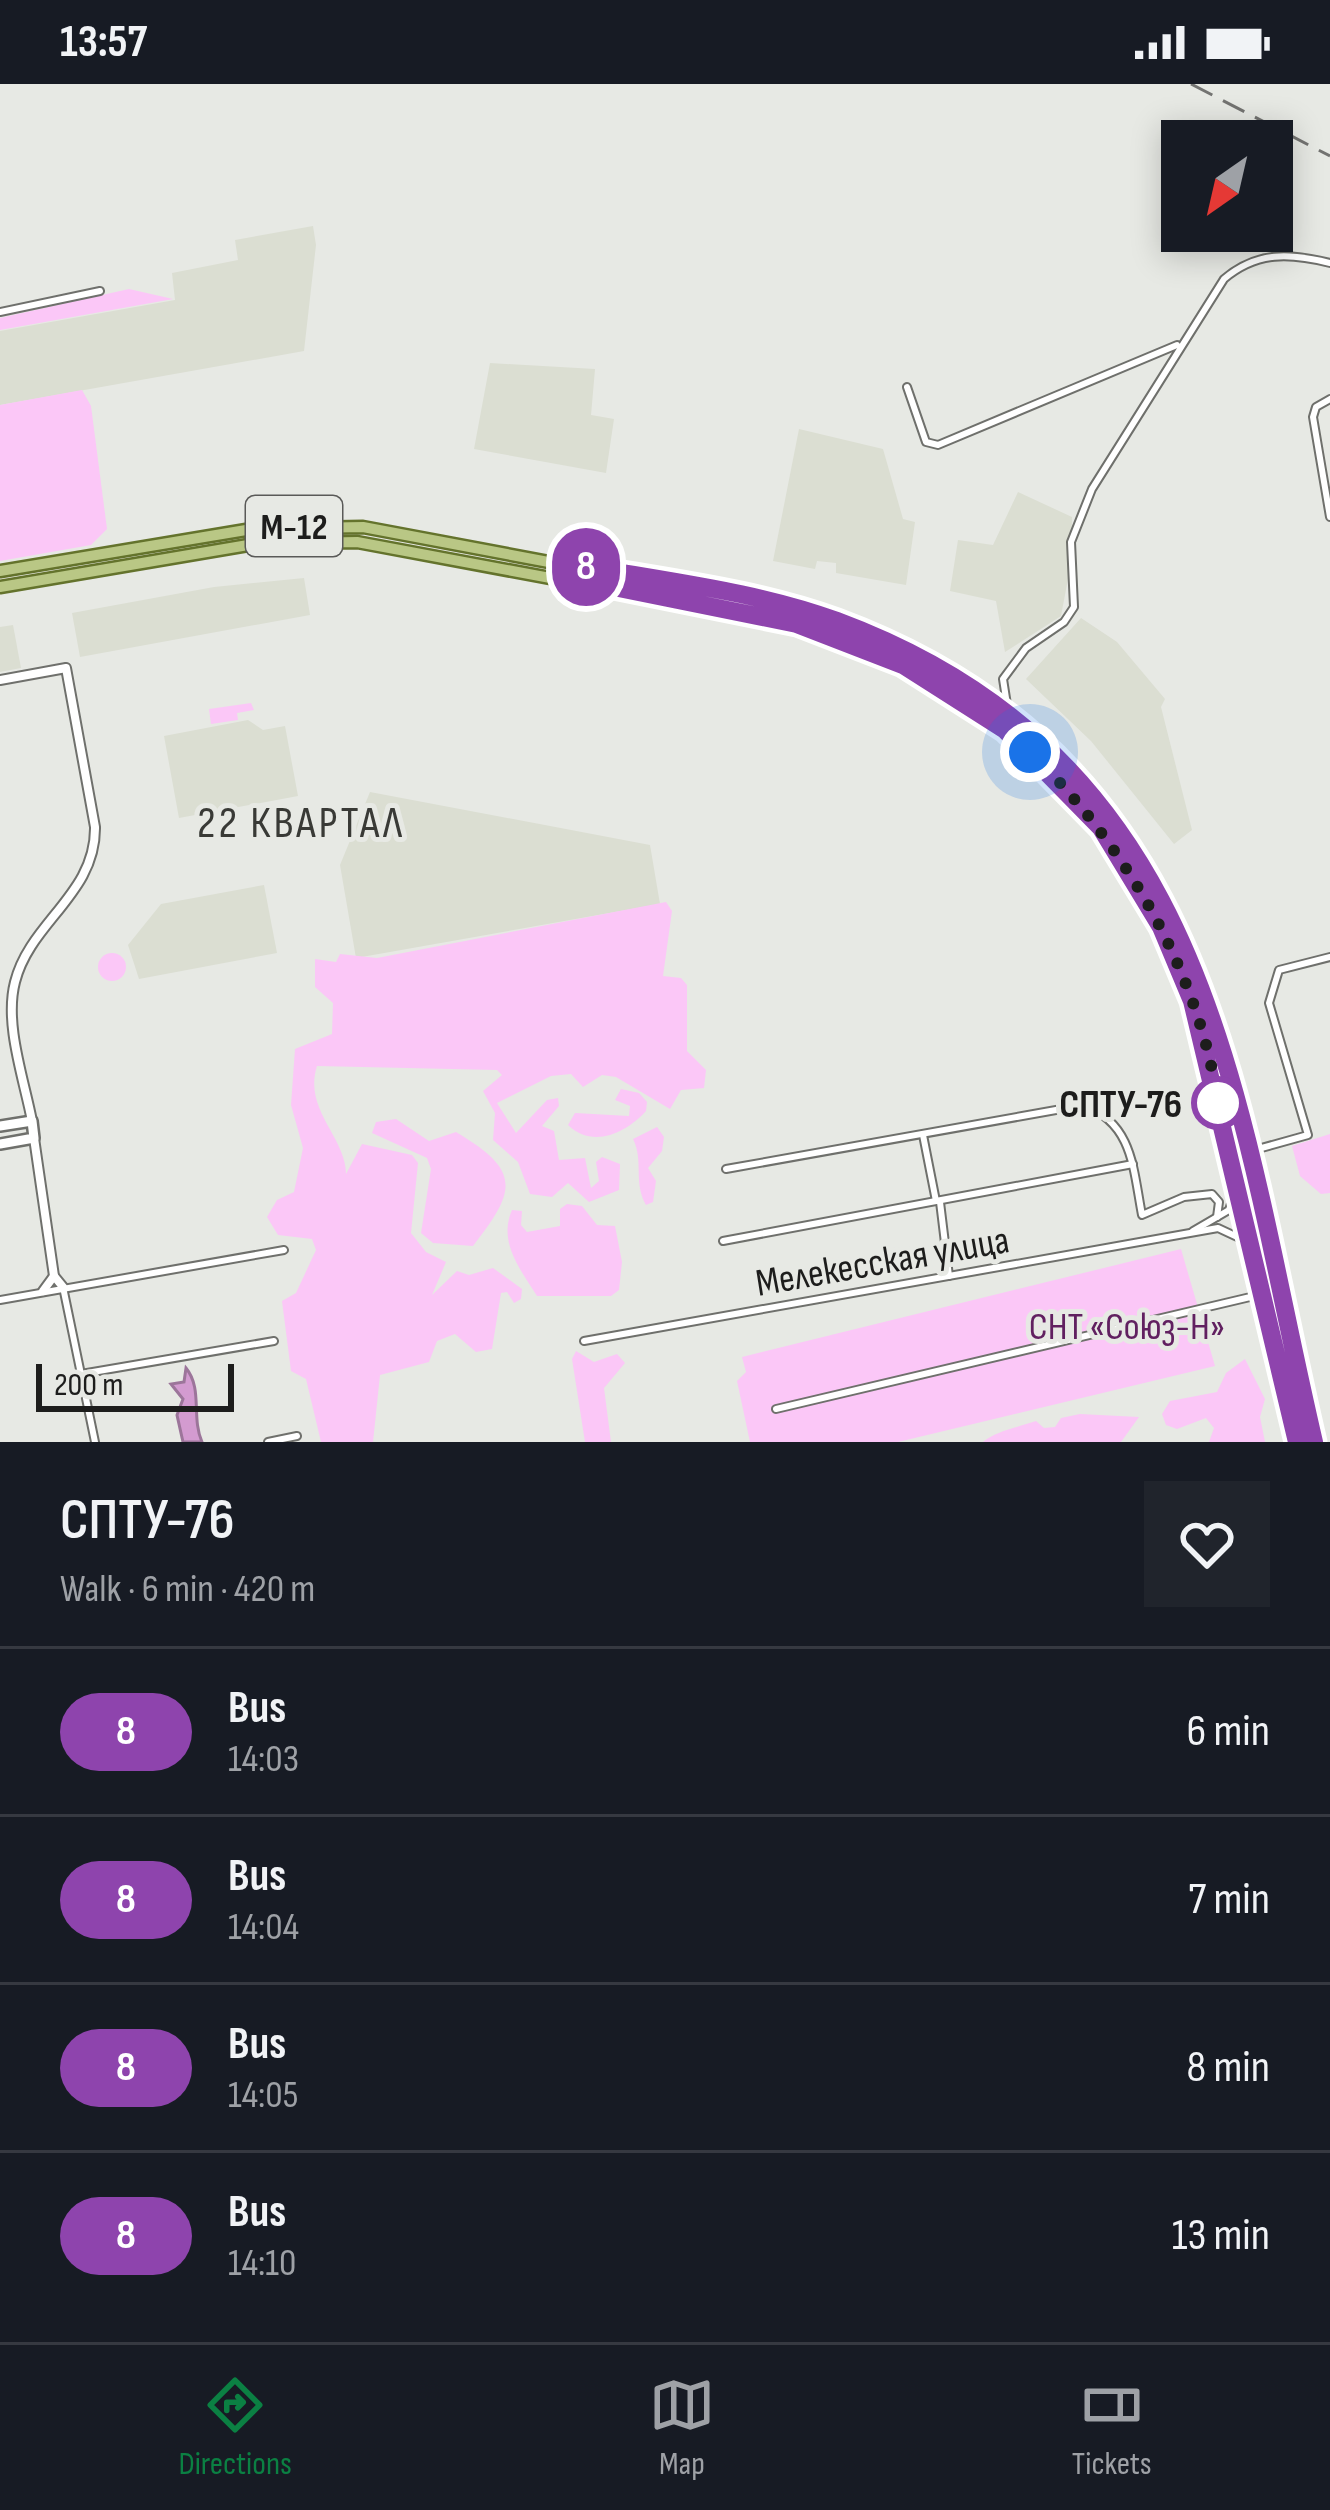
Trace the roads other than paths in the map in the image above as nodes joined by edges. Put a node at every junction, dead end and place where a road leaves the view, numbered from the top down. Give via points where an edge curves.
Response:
1 (1330, 262) edge
2 (100, 291) dead end
3 (0, 312) edge
4 (1181, 344) junction
5 (907, 387) dead end
6 (1330, 399) edge
7 (1330, 517) edge
8 (588, 567) junction
9 (0, 571) edge
10 (584, 581) junction
11 (0, 587) edge
12 (0, 680) edge
13 (1009, 714) junction
14 (1330, 957) edge
15 (32, 1121) junction
16 (0, 1126) edge
17 (923, 1135) junction
18 (34, 1138) junction
19 (0, 1144) edge
20 (1246, 1152) junction
21 (1132, 1164) junction
22 (726, 1169) dead end
23 (1237, 1184) junction
24 (938, 1200) junction
25 (1217, 1217) junction
26 (1190, 1233) junction
27 (723, 1241) dead end
28 (1251, 1244) junction
29 (284, 1250) dead end
30 (55, 1276) junction
31 (949, 1276) junction
32 (63, 1288) junction
33 (43, 1291) junction
34 (1263, 1294) junction
35 (0, 1300) edge
36 (274, 1341) dead end
37 (584, 1341) dead end
38 (81, 1374) junction
39 (776, 1409) dead end
40 (297, 1436) dead end
41 (95, 1442) edge
42 (268, 1442) edge
43 (1298, 1442) edge
44 (1314, 1442) edge

1 - 4 street via 1300,255 1243,263
2 - 3 street
4 - 5 street via 938,445 926,442
4 - 13 street via 1085,507 1071,542 1074,607 1003,680
6 - 7 street via 1313,417
8 - 9 main road, М-12 via 325,525 218,533
8 - 10 main road via 578,570
8 - 13 main road, М-12 via 833,620 943,669
10 - 11 main road, М-12 via 323,541 208,551
10 - 23 main road, М-12 via 831,635 938,684 1030,752 1101,828 1161,927 1204,1041
12 - 15 street via 66,668 94,820 94,850 81,883 15,978
13 - 20 main road, М-12 via 1092,794 1159,889 1207,996
14 - 20 street via 1280,970 1269,1004 1308,1135
15 - 16 main road
15 - 18 main road
17 - 21 street via 1084,1105 1117,1126
17 - 22 street
17 - 24 street
18 - 19 main road
18 - 30 street
20 - 44 main road, М-12
21 - 24 street
21 - 25 street via 1142,1214 1212,1194
23 - 25 street via 1233,1203
23 - 28 main road, М-12
24 - 27 street
24 - 31 street
25 - 26 street
26 - 28 street via 1228,1229
26 - 31 street, Мелекесская улица
28 - 34 main road, М-12
29 - 32 street
30 - 32 street
30 - 33 street
31 - 37 street, Мелекесская улица
32 - 33 street
32 - 38 street
33 - 35 street
34 - 39 street
34 - 43 main road, М-12
36 - 38 street
38 - 41 street
40 - 42 street

